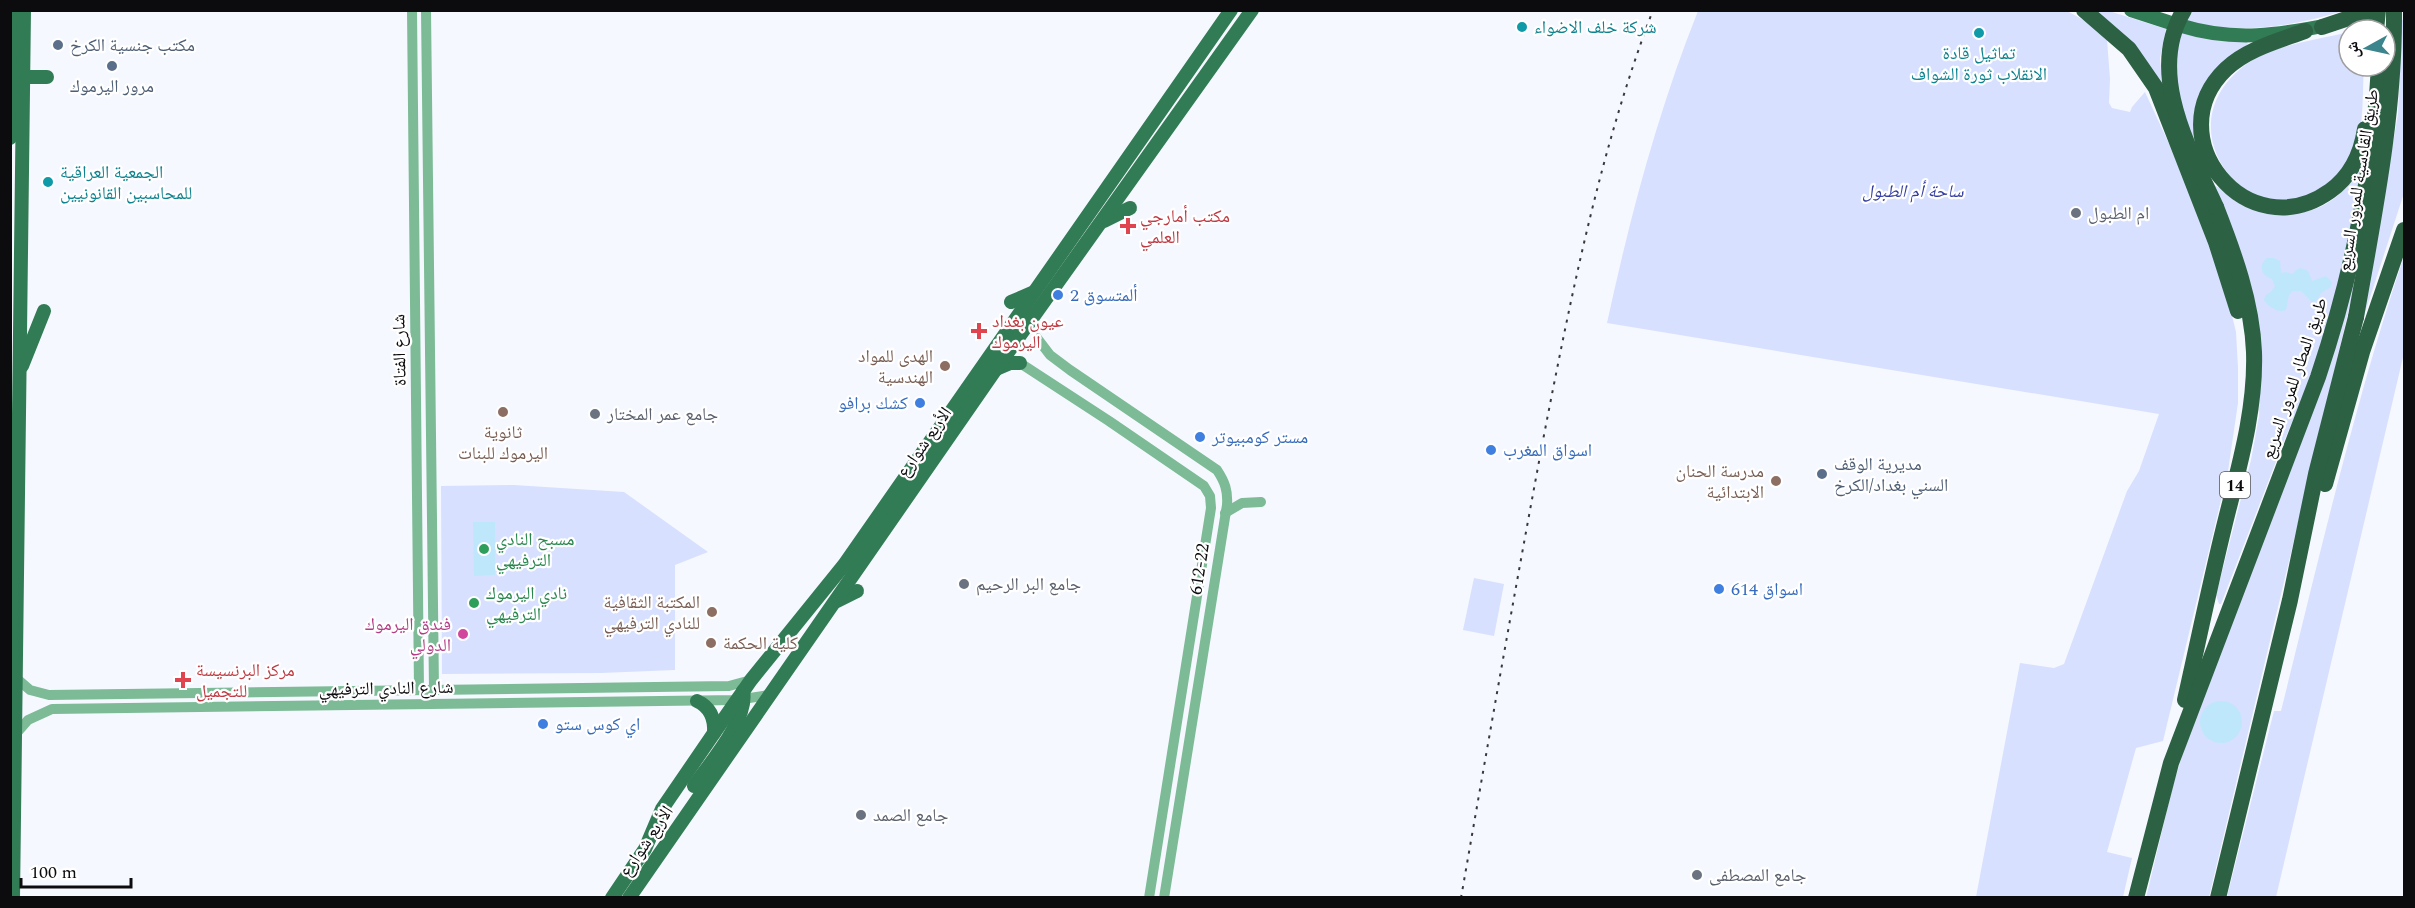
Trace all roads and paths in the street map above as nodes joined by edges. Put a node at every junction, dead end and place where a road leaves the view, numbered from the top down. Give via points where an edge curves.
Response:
1 (12, 10) edge
2 (24, 10) edge
3 (412, 10) edge
4 (426, 10) edge
5 (1231, 10) edge
6 (1252, 10) edge
7 (2084, 10) edge
8 (2131, 10) edge
9 (2394, 10) edge
10 (2179, 20) edge
11 (2337, 24) edge
12 (2322, 27) joint
13 (2305, 31) junction
14 (24, 77) junction
15 (47, 77) dead end
16 (2371, 78) edge
17 (2378, 78) edge
18 (10, 138) edge
19 (414, 143) junction
20 (428, 143) junction
21 (1130, 208) dead end
22 (1102, 222) junction
23 (2404, 230) edge
24 (1065, 246) junction
25 (1077, 255) junction
26 (1054, 262) junction
27 (1064, 274) junction
28 (1032, 293) junction
29 (1011, 302) dead end
30 (44, 311) dead end
31 (1031, 321) junction
32 (1037, 338) joint
33 (1020, 363) joint
34 (996, 369) junction
35 (20, 370) junction
36 (1175, 441) junction
37 (1161, 457) junction
38 (2240, 461) junction
39 (1261, 502) dead end
40 (1225, 513) junction
41 (418, 550) junction
42 (432, 551) junction
43 (857, 591) dead end
44 (2290, 600) junction
45 (835, 602) junction
46 (784, 641) junction
47 (783, 676) junction
48 (15, 677) junction
49 (419, 686) junction
50 (434, 686) junction
51 (743, 691) junction
52 (243, 692) junction
53 (769, 695) junction
54 (697, 701) junction
55 (242, 706) junction
56 (734, 716) junction
57 (714, 733) junction
58 (14, 737) junction
59 (10, 753) edge
60 (2171, 763) junction
61 (679, 838) junction
62 (12, 869) edge
63 (13, 897) edge
64 (612, 897) edge
65 (629, 897) edge
66 (1149, 897) edge
67 (1164, 897) edge
68 (2136, 897) edge
69 (2218, 897) edge

1 - 18 main road
2 - 14 main road
3 - 19 street, شارع الفتاة
4 - 20 street, شارع الفتاة
5 - 24 main road, الأربع شوارع via 1125,150
6 - 22 main road, الأربع شوارع
7 - 38 highway, 14 via 2129,49 2156,88 2226,270 2244,350
8 - 10 main road
9 - 44 highway, طريق القادسية للمرور السريع, bridge via 2384,164 2356,316 2316,474
10 - 13 main road via 2211,33 2254,37
10 - 38 highway, 14, bridge via 2169,55 2171,90 2243,285 2254,349 2254,381
11 - 12 highway
12 - 13 main road
13 - 16 highway via 2250,53 2216,80 2200,113 2202,132 2208,158 2228,188 2259,204 2280,208 2302,206 2320,198 2347,176 2358,156
14 - 15 main road
14 - 35 main road
17 - 60 highway, طريق المطار للمرور السريع / 14 via 2369,173 2339,315
19 - 20 street
19 - 41 street, شارع الفتاة
20 - 42 street, شارع الفتاة
21 - 22 main road
22 - 25 main road, الأربع شوارع
23 - 44 highway via 2362,352
24 - 25 main road via 1069,254
24 - 26 main road, الأربع شوارع
25 - 27 main road, الأربع شوارع
26 - 27 main road via 1062,265
26 - 28 main road, الأربع شوارع
27 - 31 main road, الأربع شوارع
28 - 29 main road
28 - 46 main road, الأربع شوارع via 844,565
30 - 35 main road
31 - 32 main road
31 - 34 main road, الأربع شوارع
32 - 36 street, 612-22 via 1063,365
33 - 34 main road
33 - 37 street, 612-22
34 - 45 main road, الأربع شوارع
35 - 48 main road
36 - 37 street
36 - 40 street, 612-22 via 1217,470 1227,490
37 - 66 street, 612-22 via 1204,486 1211,504
38 - 60 highway, 14
39 - 40 street via 1242,503
40 - 67 street, 612-22
41 - 42 street via 425,554
41 - 49 street, شارع الفتاة
42 - 50 street, شارع الفتاة
43 - 45 main road
44 - 69 highway
45 - 47 main road, الأربع شوارع
46 - 47 main road via 784,653 776,668
46 - 51 main road, الأربع شوارع
47 - 53 main road, الأربع شوارع
48 - 52 street, شارع النادي الترفيهي via 30,690 49,695
48 - 58 main road
49 - 50 street, شارع النادي الترفيهي
49 - 52 street, شارع النادي الترفيهي
50 - 51 street, شارع النادي الترفيهي
51 - 53 street, شارع النادي الترفيهي
51 - 54 street, شارع النادي الترفيهي
51 - 56 main road, الأربع شوارع
52 - 55 street
53 - 61 main road, الأربع شوارع
54 - 55 street, شارع النادي الترفيهي
54 - 57 main road via 710,711
55 - 58 street, شارع النادي الترفيهي via 52,709 28,720
56 - 57 main road, الأربع شوارع
56 - 61 main road via 683,803
57 - 64 main road, الأربع شوارع via 662,809 645,849
58 - 59 main road
58 - 62 main road
60 - 68 highway, طريق المطار للمرور السريع / 14
61 - 65 main road, الأربع شوارع
62 - 63 main road

